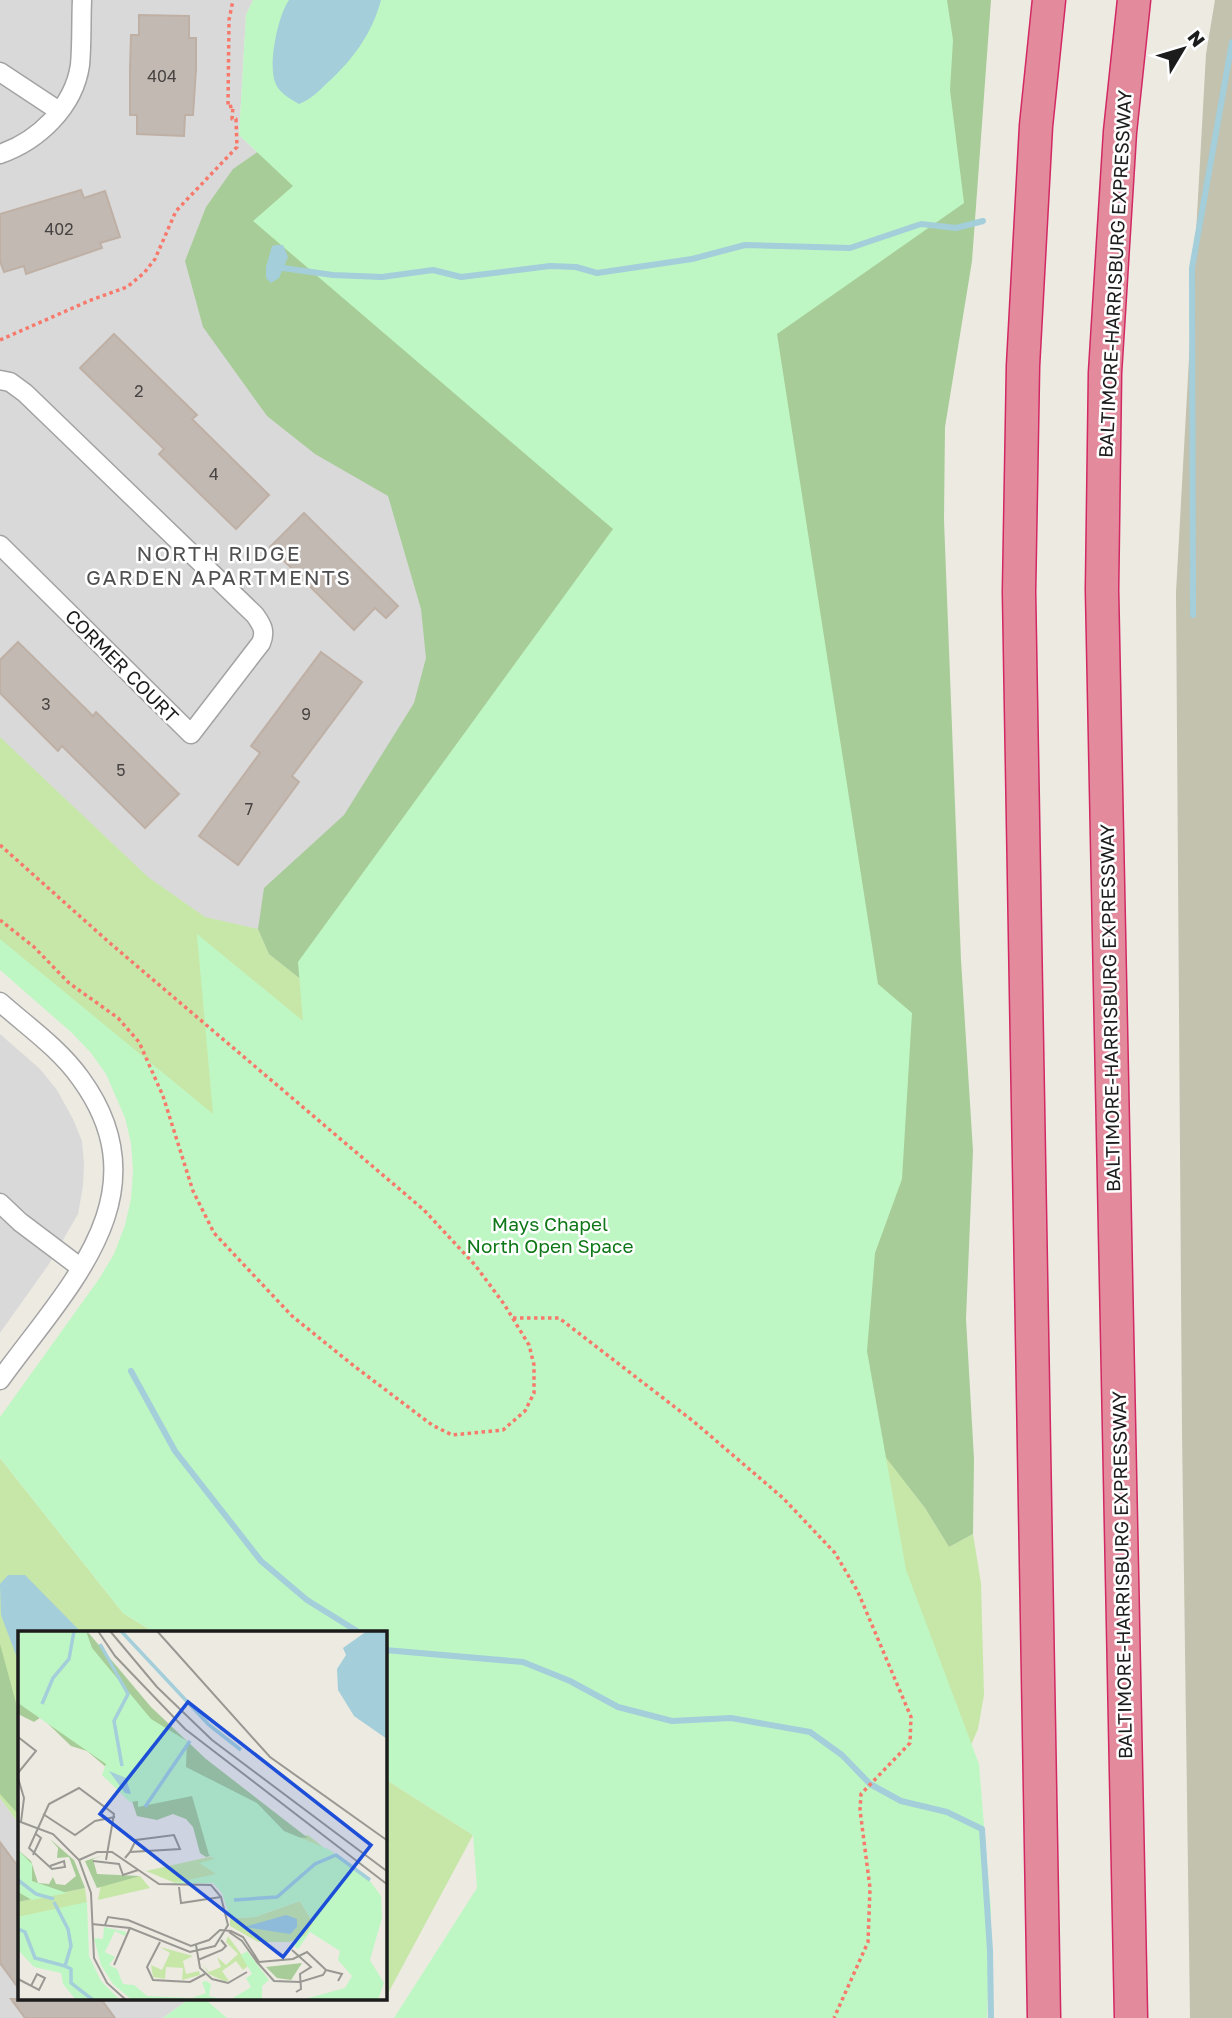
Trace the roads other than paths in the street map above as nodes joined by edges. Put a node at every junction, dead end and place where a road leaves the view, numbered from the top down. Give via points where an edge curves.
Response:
1 (82, 0) edge
2 (1049, 0) edge
3 (1134, 0) edge
4 (0, 72) edge
5 (60, 111) junction
6 (0, 154) edge
7 (0, 380) edge
8 (0, 545) edge
9 (0, 1002) edge
10 (0, 1203) edge
11 (81, 1268) junction
12 (0, 1380) edge
13 (1044, 2018) edge
14 (1131, 2018) edge

1 - 5 street via 80,66
2 - 13 highway via 1036,126 1023,366 1019,592
3 - 14 highway, BALTIMORE-HARRISBURG EXPRESSWAY via 1120,132 1106,359 1102,590
4 - 5 street
5 - 6 street via 27,142
7 - 8 street, CORMER COURT via 25,393 255,615 265,634 191,734
9 - 11 street via 80,1077 110,1135 113,1194 104,1224
10 - 11 street
11 - 12 street

